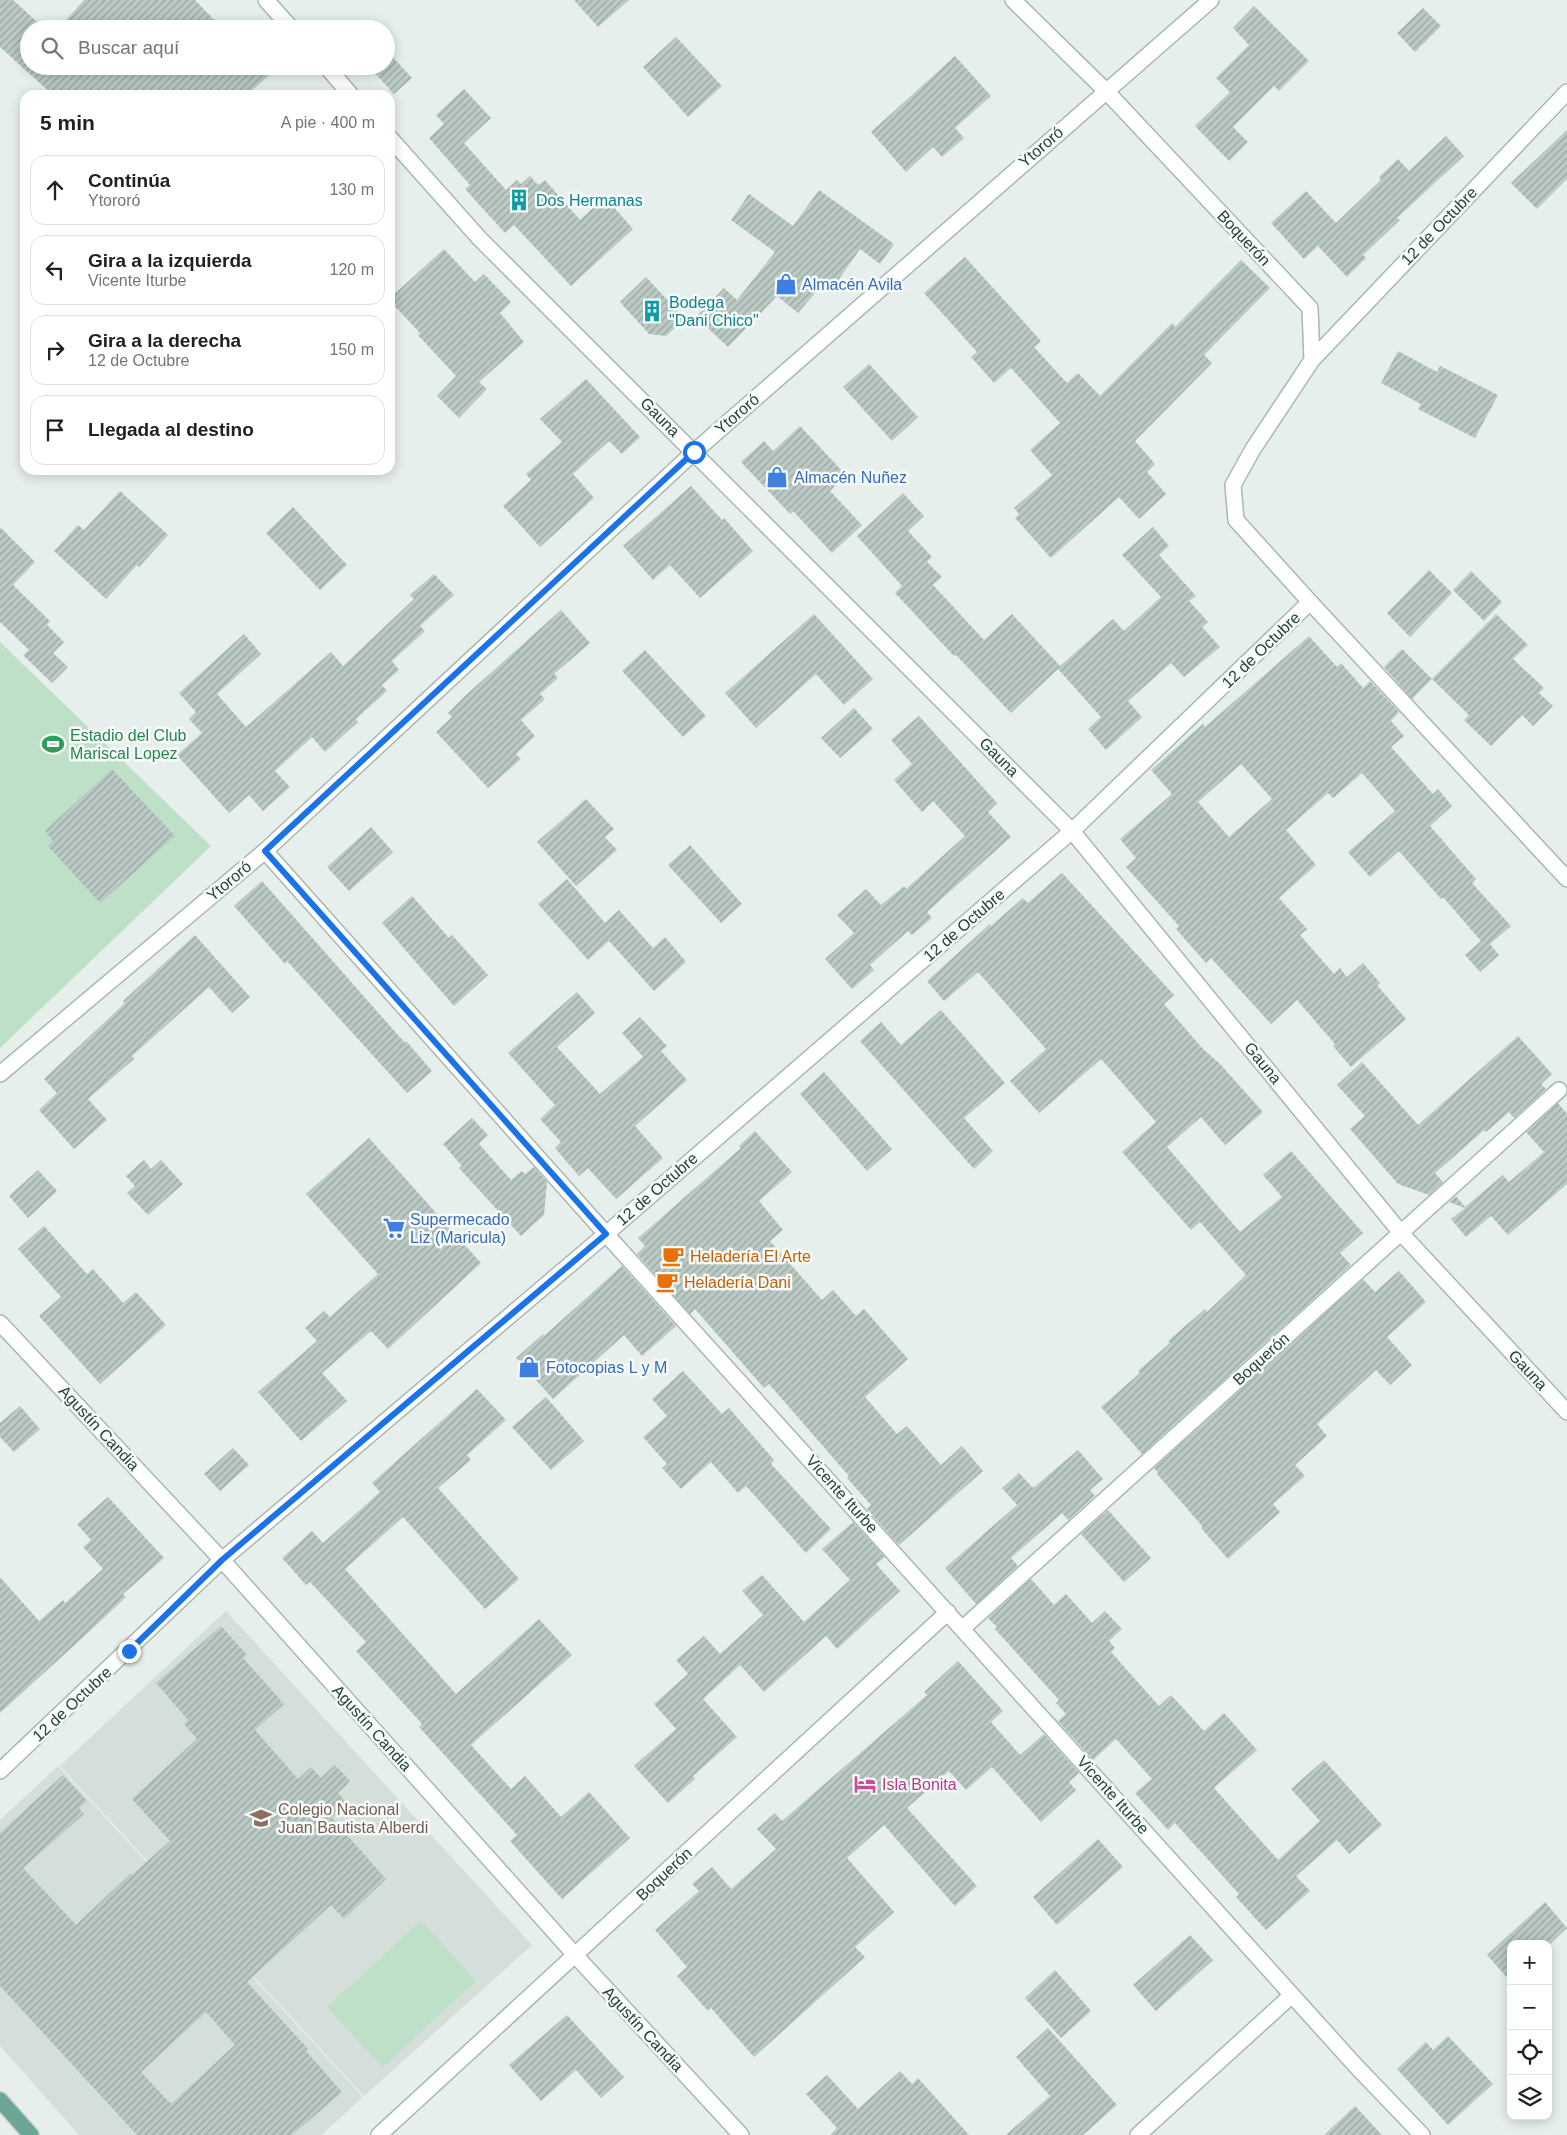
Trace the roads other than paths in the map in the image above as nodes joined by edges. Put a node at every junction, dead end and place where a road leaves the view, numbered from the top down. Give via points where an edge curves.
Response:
1 (266, 0) edge
2 (1013, 0) edge
3 (1211, 0) edge
4 (284, 20) edge
5 (334, 75) edge
6 (347, 90) edge
7 (1106, 91) junction
8 (1567, 92) edge
9 (395, 144) edge
10 (1312, 360) junction
11 (694, 452) junction
12 (1310, 602) junction
13 (1072, 831) junction
14 (265, 851) junction
15 (1567, 880) edge
16 (0, 1074) edge
17 (1559, 1090) dead end
18 (1402, 1233) junction
19 (606, 1234) junction
20 (0, 1323) edge
21 (1567, 1412) edge
22 (222, 1560) junction
23 (948, 1612) junction
24 (963, 1628) junction
25 (0, 1771) edge
26 (575, 1955) junction
27 (1292, 1995) junction
28 (0, 2100) edge
29 (31, 2135) edge
30 (379, 2135) edge
31 (741, 2135) edge
32 (1138, 2135) edge
33 (1422, 2135) edge

1 - 4 street
2 - 7 street, Boquerón
3 - 7 street, Ytororó
5 - 6 street
7 - 10 street, Boquerón via 1310,308
7 - 11 street, Ytororó
8 - 10 street, 12 de Octubre
9 - 11 street, Gauna via 480,239
10 - 12 street via 1233,485 1236,520
11 - 13 street, Gauna
11 - 14 street, Ytororó
12 - 13 street, 12 de Octubre
12 - 15 street
13 - 18 street, Gauna
13 - 19 street, 12 de Octubre
14 - 16 street, Ytororó
14 - 19 street, Vicente Iturbe
17 - 18 street, Boquerón
18 - 21 street, Gauna
18 - 24 street, Boquerón
19 - 22 street, 12 de Octubre
19 - 23 street, Vicente Iturbe
20 - 22 street, Agustín Candia
22 - 25 street, 12 de Octubre
22 - 26 street, Agustín Candia
23 - 24 street, Vicente Iturbe
23 - 26 street, Boquerón
24 - 27 street, Vicente Iturbe
26 - 30 street, Boquerón
26 - 31 street, Agustín Candia
27 - 32 street
27 - 33 street, Vicente Iturbe
28 - 29 main road

